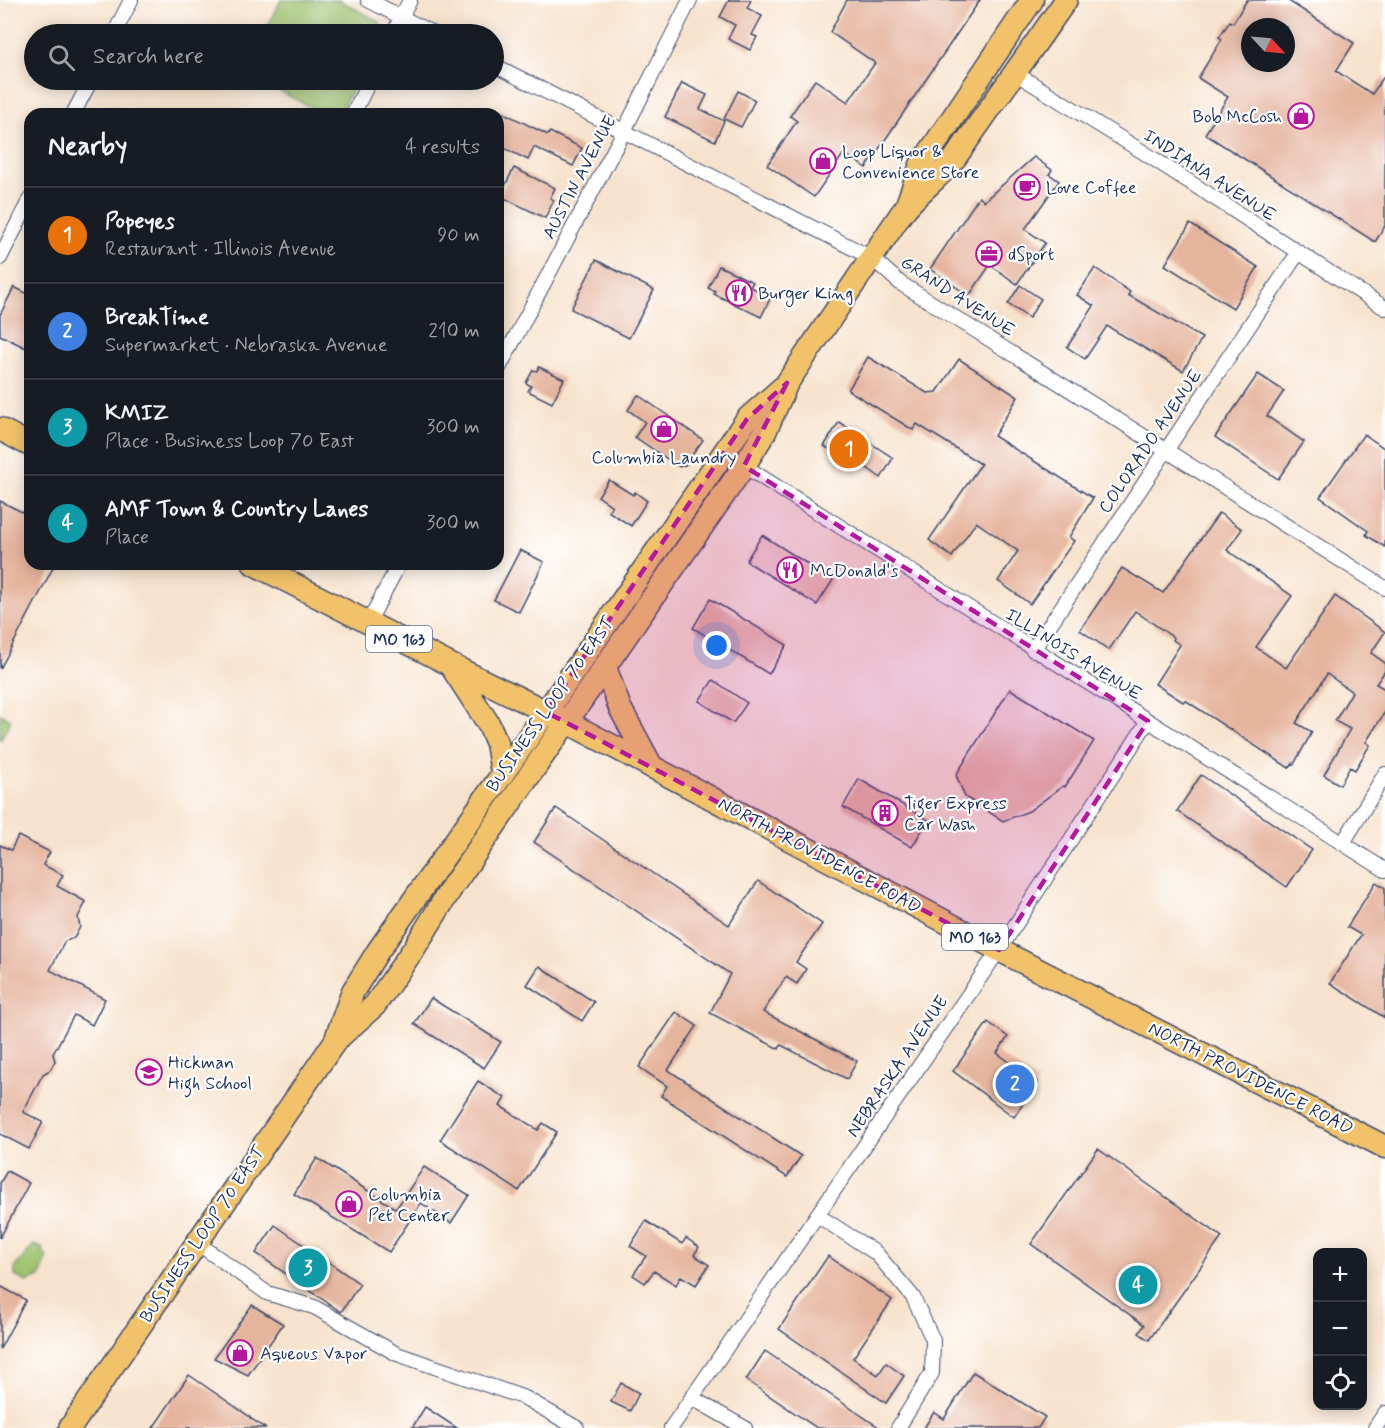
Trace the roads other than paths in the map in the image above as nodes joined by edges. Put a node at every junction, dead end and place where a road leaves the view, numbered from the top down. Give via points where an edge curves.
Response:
1 (131, 0) edge
2 (368, 0) edge
3 (410, 0) edge
4 (690, 0) edge
5 (1032, 0) edge
6 (1066, 0) edge
7 (401, 18) junction
8 (119, 24) edge
9 (398, 24) edge
10 (413, 24) edge
11 (504, 69) edge
12 (1015, 73) junction
13 (86, 90) edge
14 (365, 90) edge
15 (76, 108) edge
16 (356, 108) edge
17 (624, 131) junction
18 (906, 207) junction
19 (24, 211) edge
20 (1298, 253) junction
21 (0, 258) edge
22 (872, 258) junction
23 (1385, 308) edge
24 (504, 359) edge
25 (787, 383) junction
26 (0, 429) edge
27 (24, 442) edge
28 (1166, 451) junction
29 (744, 466) junction
30 (266, 570) edge
31 (396, 570) edge
32 (1385, 588) edge
33 (368, 623) junction
34 (1033, 650) junction
35 (450, 665) junction
36 (605, 668) junction
37 (546, 712) junction
38 (567, 722) junction
39 (1148, 722) junction
40 (652, 767) junction
41 (502, 773) junction
42 (1385, 774) edge
43 (1343, 843) junction
44 (1385, 870) edge
45 (999, 950) junction
46 (336, 1040) junction
47 (1385, 1146) edge
48 (817, 1215) junction
49 (196, 1242) junction
50 (692, 1398) junction
51 (1385, 1413) edge
52 (70, 1428) edge
53 (577, 1428) edge
54 (671, 1428) edge
55 (745, 1428) edge
56 (898, 1428) edge
57 (1375, 1428) edge

1 - 8 street
2 - 7 street
3 - 7 street
4 - 17 street, AUSTIN AVENUE
5 - 18 main road, BUSINESS LOOP 70 EAST via 921,165
6 - 12 main road, BUSINESS LOOP 70 EAST
7 - 9 street
7 - 10 street
11 - 17 street, GRAND AVENUE
12 - 18 main road, BUSINESS LOOP 70 EAST via 943,174
12 - 20 street, INDIANA AVENUE
13 - 15 street
14 - 16 street
17 - 22 street, GRAND AVENUE
17 - 24 street, AUSTIN AVENUE
18 - 22 main road, BUSINESS LOOP 70 EAST
19 - 21 street
20 - 23 street, INDIANA AVENUE
20 - 28 street, COLORADO AVENUE
22 - 25 main road, BUSINESS LOOP 70 EAST
22 - 28 street, GRAND AVENUE via 900,283
25 - 29 main road, BUSINESS LOOP 70 EAST via 765,432
25 - 37 main road, BUSINESS LOOP 70 EAST via 747,419
26 - 27 main road
28 - 32 street, GRAND AVENUE
28 - 34 street, COLORADO AVENUE
29 - 34 street, ILLINOIS AVENUE
29 - 36 main road, BUSINESS LOOP 70 EAST
30 - 33 main road, NORTH PROVIDENCE ROAD / MO 163
31 - 33 street
33 - 35 main road, NORTH PROVIDENCE ROAD / MO 163
34 - 39 street, ILLINOIS AVENUE
35 - 37 main road, NORTH PROVIDENCE ROAD / MO 163
35 - 41 main road via 488,723 497,743
36 - 38 main road, BUSINESS LOOP 70 EAST
36 - 40 main road via 620,708
37 - 38 main road, NORTH PROVIDENCE ROAD / MO 163
37 - 41 main road, BUSINESS LOOP 70 EAST
38 - 40 main road, NORTH PROVIDENCE ROAD / MO 163
38 - 46 main road, BUSINESS LOOP 70 EAST via 375,1005
39 - 43 street, ILLINOIS AVENUE
39 - 45 street, NEBRASKA AVENUE
40 - 45 main road, NORTH PROVIDENCE ROAD / MO 163
41 - 46 main road, BUSINESS LOOP 70 EAST via 353,991
42 - 43 street
43 - 44 street, ILLINOIS AVENUE
45 - 47 main road, NORTH PROVIDENCE ROAD / MO 163
45 - 48 street, NEBRASKA AVENUE
46 - 49 main road, BUSINESS LOOP 70 EAST
48 - 50 street, NEBRASKA AVENUE
48 - 56 street via 876,1253 913,1297 933,1340 932,1373
49 - 52 main road, BUSINESS LOOP 70 EAST
49 - 53 street via 267,1293 314,1307 397,1354 525,1398
50 - 54 street, NEBRASKA AVENUE
50 - 55 street
51 - 57 street

